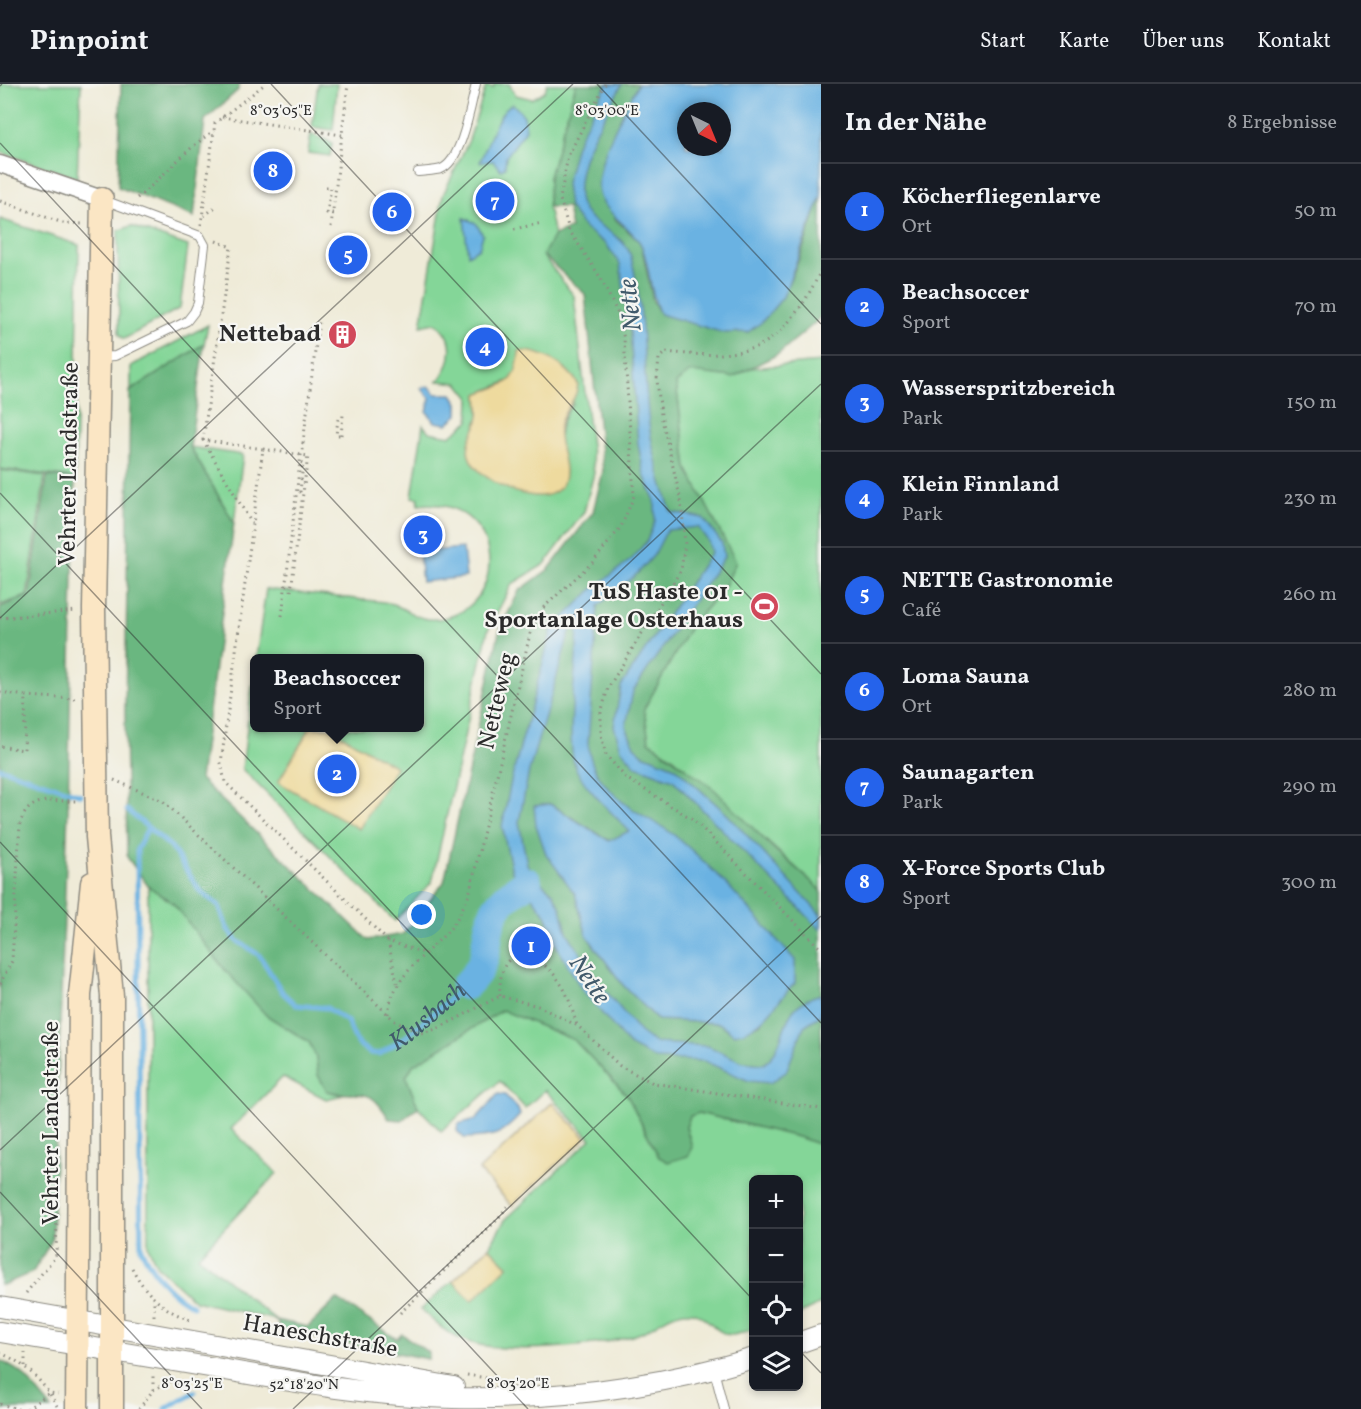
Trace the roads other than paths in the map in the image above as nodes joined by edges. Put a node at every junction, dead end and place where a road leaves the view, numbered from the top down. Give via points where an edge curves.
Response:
1 (476, 84) edge
2 (0, 164) edge
3 (418, 172) dead end
4 (102, 199) junction
5 (100, 357) junction
6 (98, 837) junction
7 (0, 1307) edge
8 (78, 1320) junction
9 (112, 1325) junction
10 (0, 1332) edge
11 (821, 1335) edge
12 (803, 1341) edge
13 (78, 1346) junction
14 (112, 1352) junction
15 (749, 1359) edge
16 (714, 1370) junction
17 (519, 1396) junction
18 (77, 1409) edge
19 (112, 1409) edge
20 (724, 1409) edge

1 - 3 lane via 453,160 442,169
2 - 4 street
4 - 5 main road, Vehrter Landstraße
4 - 5 lane via 200,236 205,245 198,303 186,321 115,356
5 - 6 main road, Vehrter Landstraße via 94,609
6 - 8 main road, Vehrter Landstraße via 80,995
6 - 9 main road, Vehrter Landstraße via 112,996
7 - 8 street, Haneschstraße
8 - 9 street, Haneschstraße
8 - 13 main road, Vehrter Landstraße
9 - 14 main road, Vehrter Landstraße
9 - 17 street, Haneschstraße
10 - 13 street, Haneschstraße
11 - 12 street
13 - 14 street, Haneschstraße
13 - 18 main road, Vehrter Landstraße
14 - 17 street, Haneschstraße via 313,1386 453,1398
14 - 19 main road, Vehrter Landstraße
15 - 16 street, Haneschstraße
16 - 17 street, Haneschstraße via 620,1388
16 - 20 lane

